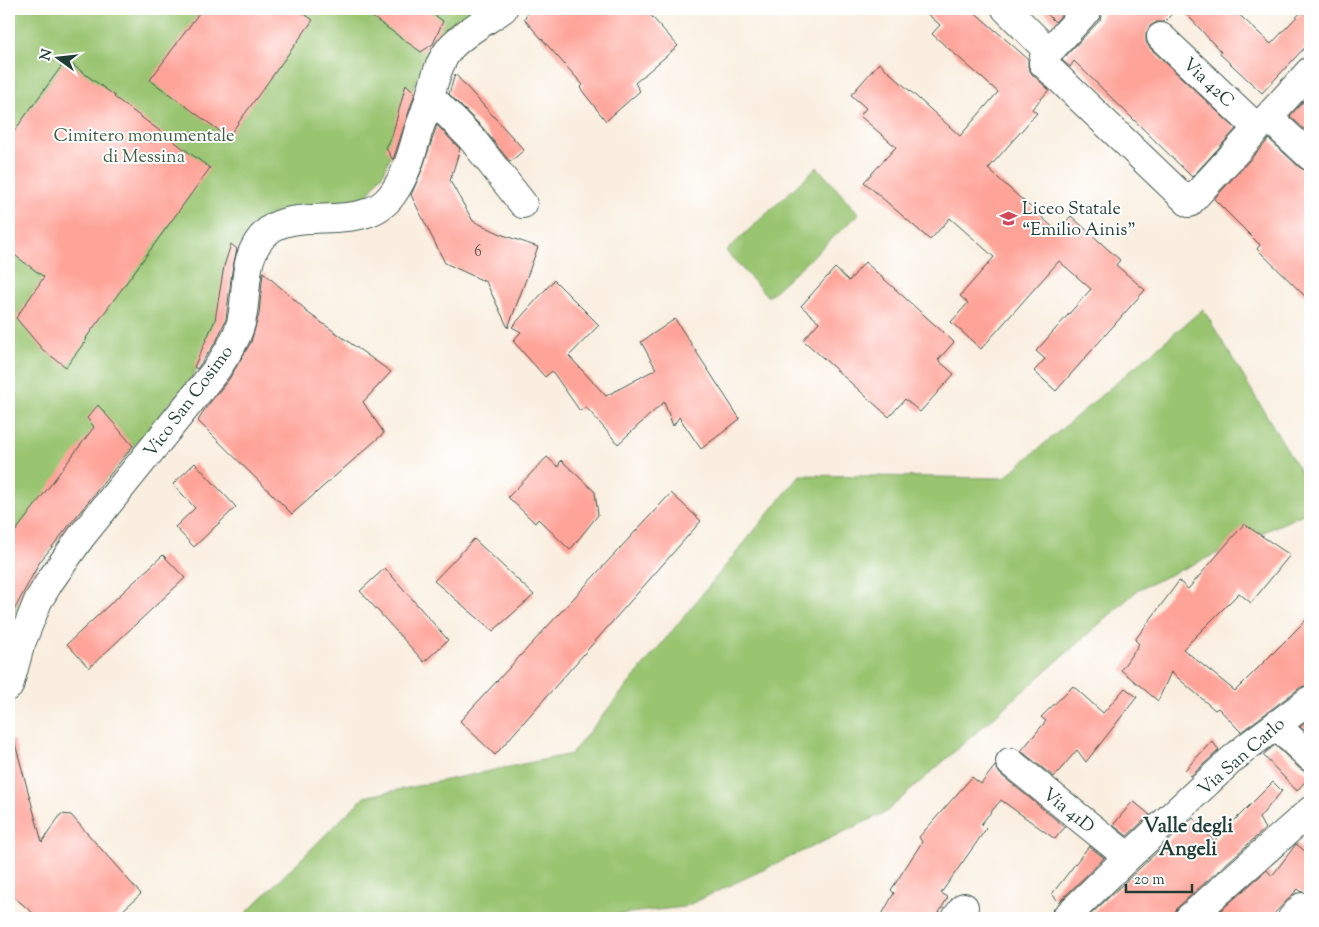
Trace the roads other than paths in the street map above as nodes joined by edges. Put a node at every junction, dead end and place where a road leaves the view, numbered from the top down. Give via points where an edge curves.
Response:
1 (503, 9) edge
2 (1006, 9) edge
3 (1088, 9) edge
4 (1161, 37) dead end
5 (1049, 52) junction
6 (1310, 71) edge
7 (430, 96) junction
8 (1263, 122) junction
9 (1310, 156) edge
10 (523, 204) dead end
11 (9, 686) edge
12 (1310, 700) edge
13 (1276, 725) junction
14 (1310, 757) edge
15 (1010, 762) dead end
16 (1310, 811) edge
17 (1128, 857) junction
18 (1065, 918) edge
19 (1189, 918) edge

1 - 7 street, Vico San Cosimo via 451,48 442,60
2 - 5 street
3 - 5 street
4 - 8 street, Via 42C
5 - 8 street via 1043,63 1189,203
6 - 8 street
7 - 10 street via 472,139
7 - 11 street, Vico San Cosimo via 407,166 391,197 378,208 343,218 281,224 270,230 254,248 246,275 240,325 228,351 50,581 38,601 20,646
8 - 9 street, Via 42C
12 - 13 street, Via San Carlo
13 - 14 street
13 - 17 street, Via San Carlo via 1229,762
15 - 17 street, Via 41D
16 - 19 street
17 - 18 street, Via San Carlo

